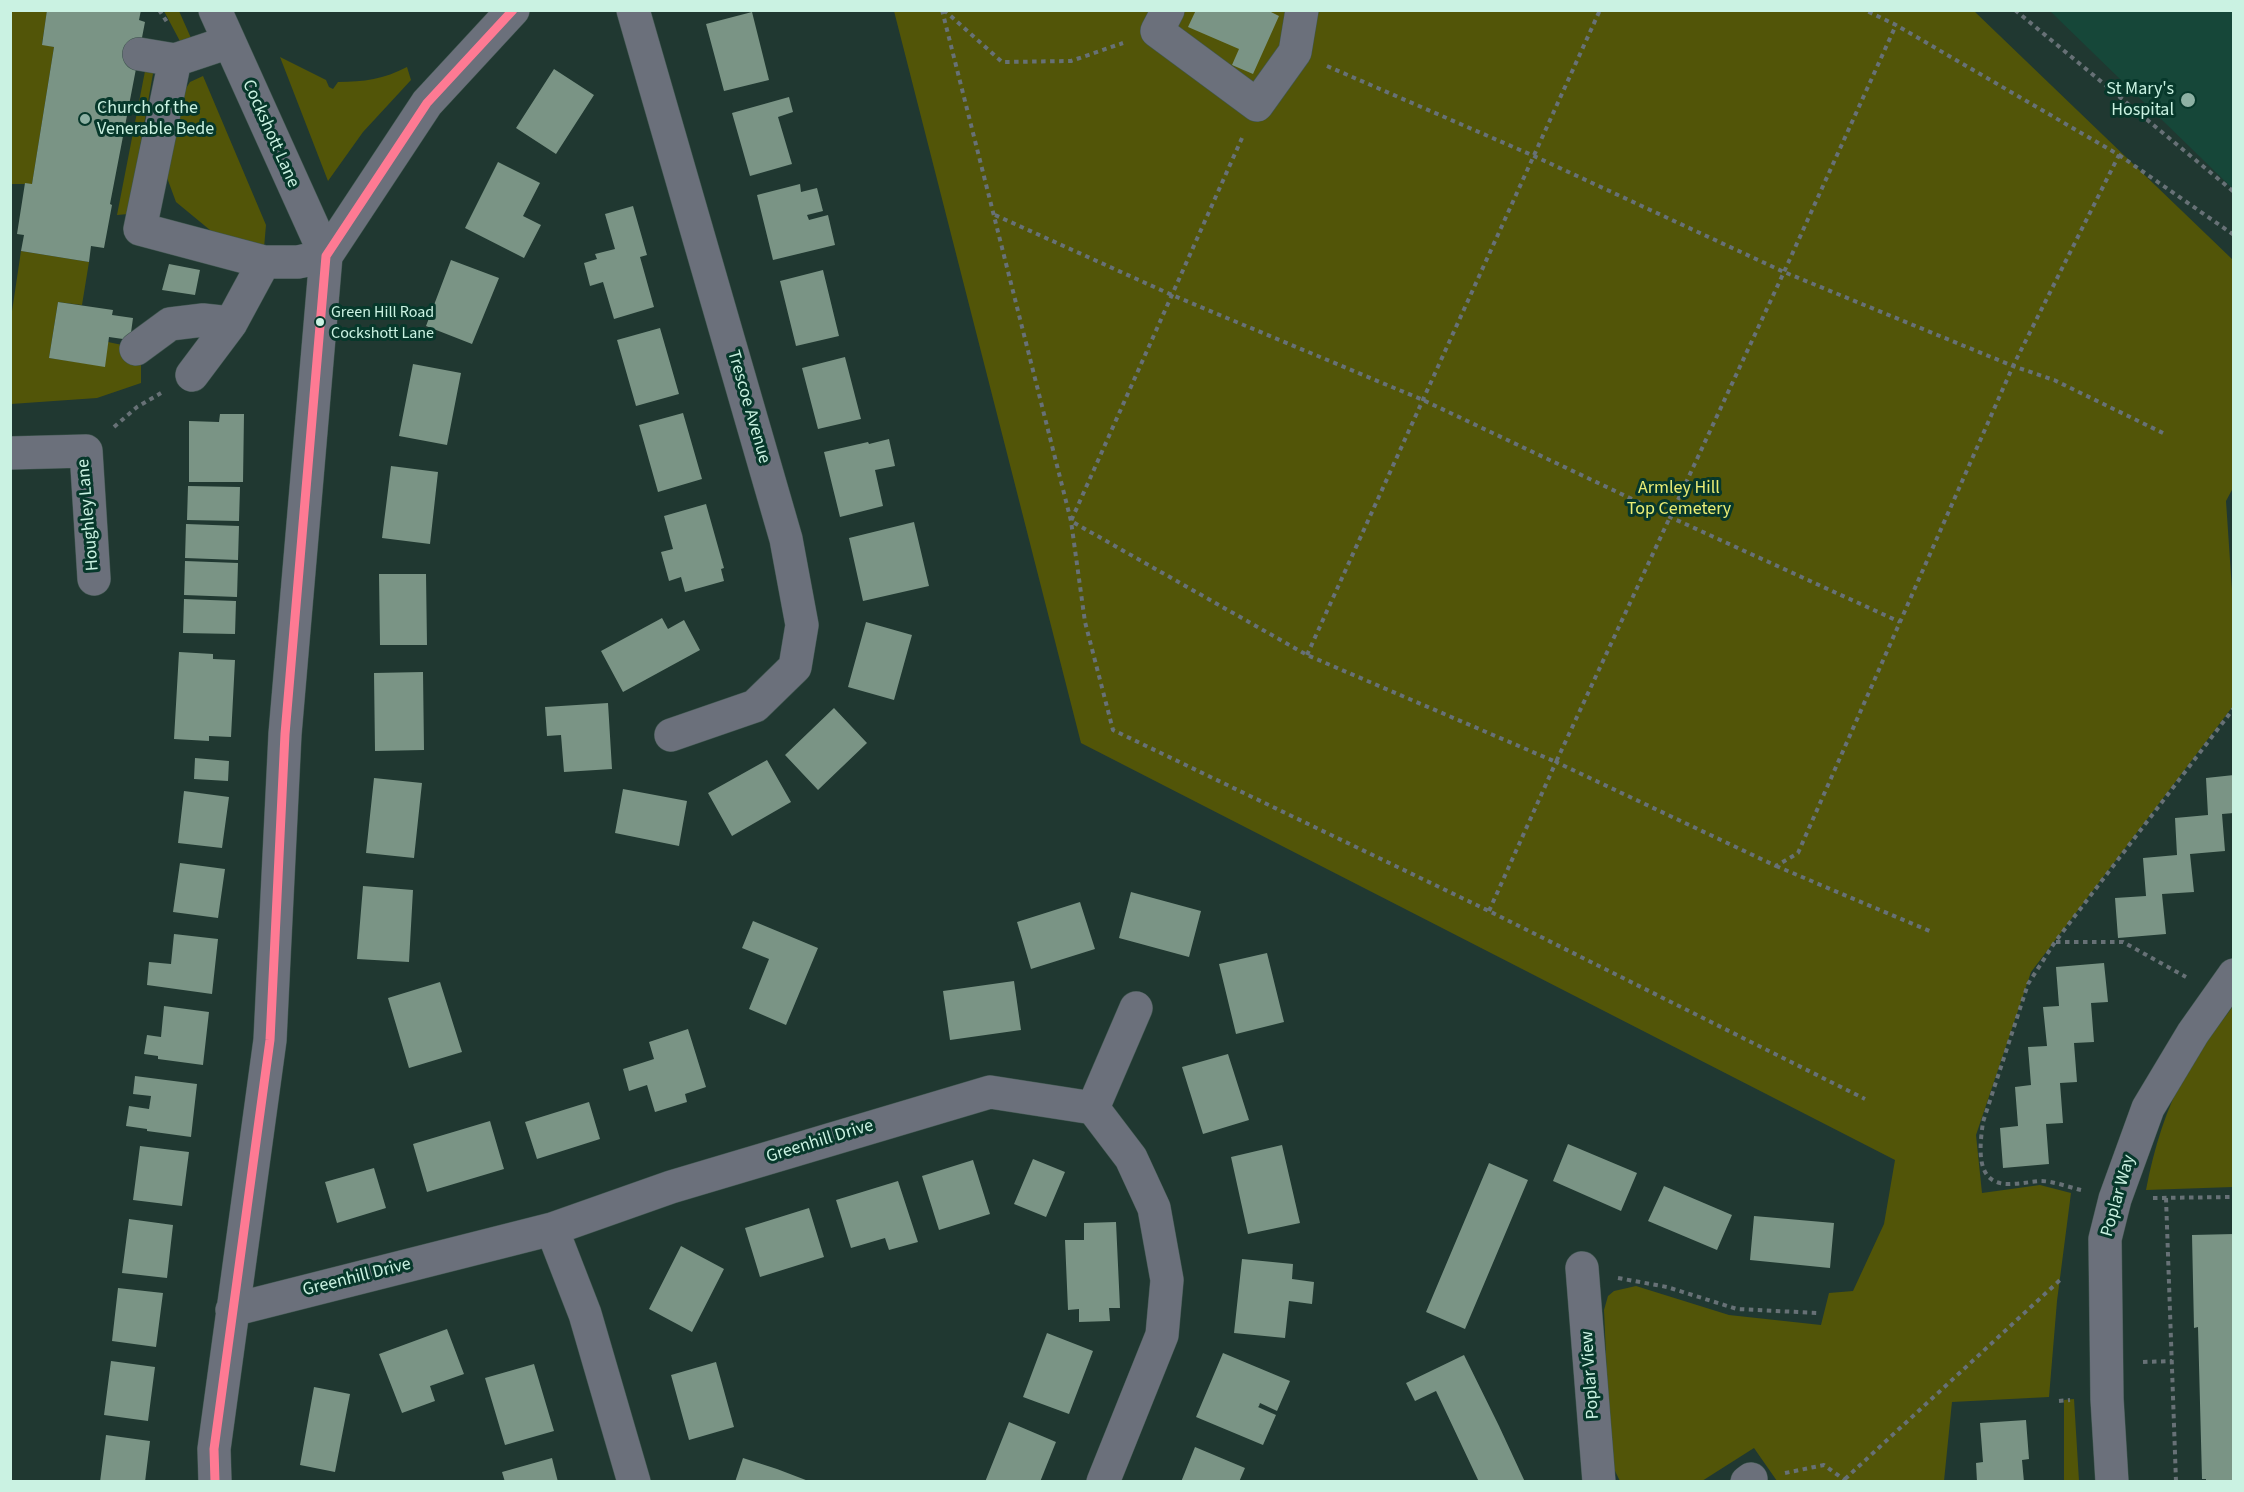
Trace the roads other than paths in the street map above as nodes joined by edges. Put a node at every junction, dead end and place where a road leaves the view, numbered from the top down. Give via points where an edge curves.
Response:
1 (215, 10) edge
2 (513, 10) edge
3 (633, 10) edge
4 (1302, 10) edge
5 (1163, 21) edge
6 (229, 42) junction
7 (139, 54) dead end
8 (175, 60) junction
9 (326, 256) junction
10 (264, 262) junction
11 (231, 322) junction
12 (136, 349) dead end
13 (192, 375) road end
14 (10, 453) edge
15 (94, 579) dead end
16 (671, 735) dead end
17 (2234, 975) edge
18 (1136, 1008) dead end
19 (1093, 1108) junction
20 (552, 1229) junction
21 (1583, 1273) road end
22 (232, 1310) junction
23 (215, 1482) edge
24 (634, 1482) edge
25 (1102, 1482) edge
26 (1599, 1482) edge
27 (2112, 1482) edge

1 - 6 street, Cockshott Lane
2 - 9 street via 427,104
3 - 16 street, Trescoe Avenue via 786,539 802,625 795,667 756,706
4 - 5 street via 1295,52 1257,105
6 - 8 street
6 - 9 street, Cockshott Lane
7 - 8 street
8 - 10 street via 140,229
9 - 10 street via 298,262
9 - 22 street via 285,734 270,1040
10 - 11 street
11 - 12 street via 170,324
11 - 13 street
14 - 15 street, Houghley Lane via 86,451
17 - 27 street, Poplar Way via 2148,1108 2115,1198 2105,1239
18 - 19 street
19 - 20 street, Greenhill Drive via 990,1092 671,1187
19 - 25 street via 1131,1158 1154,1208 1167,1280 1162,1335
20 - 22 street, Greenhill Drive
20 - 24 street via 585,1314
21 - 26 street, Poplar View
22 - 23 street via 214,1449

